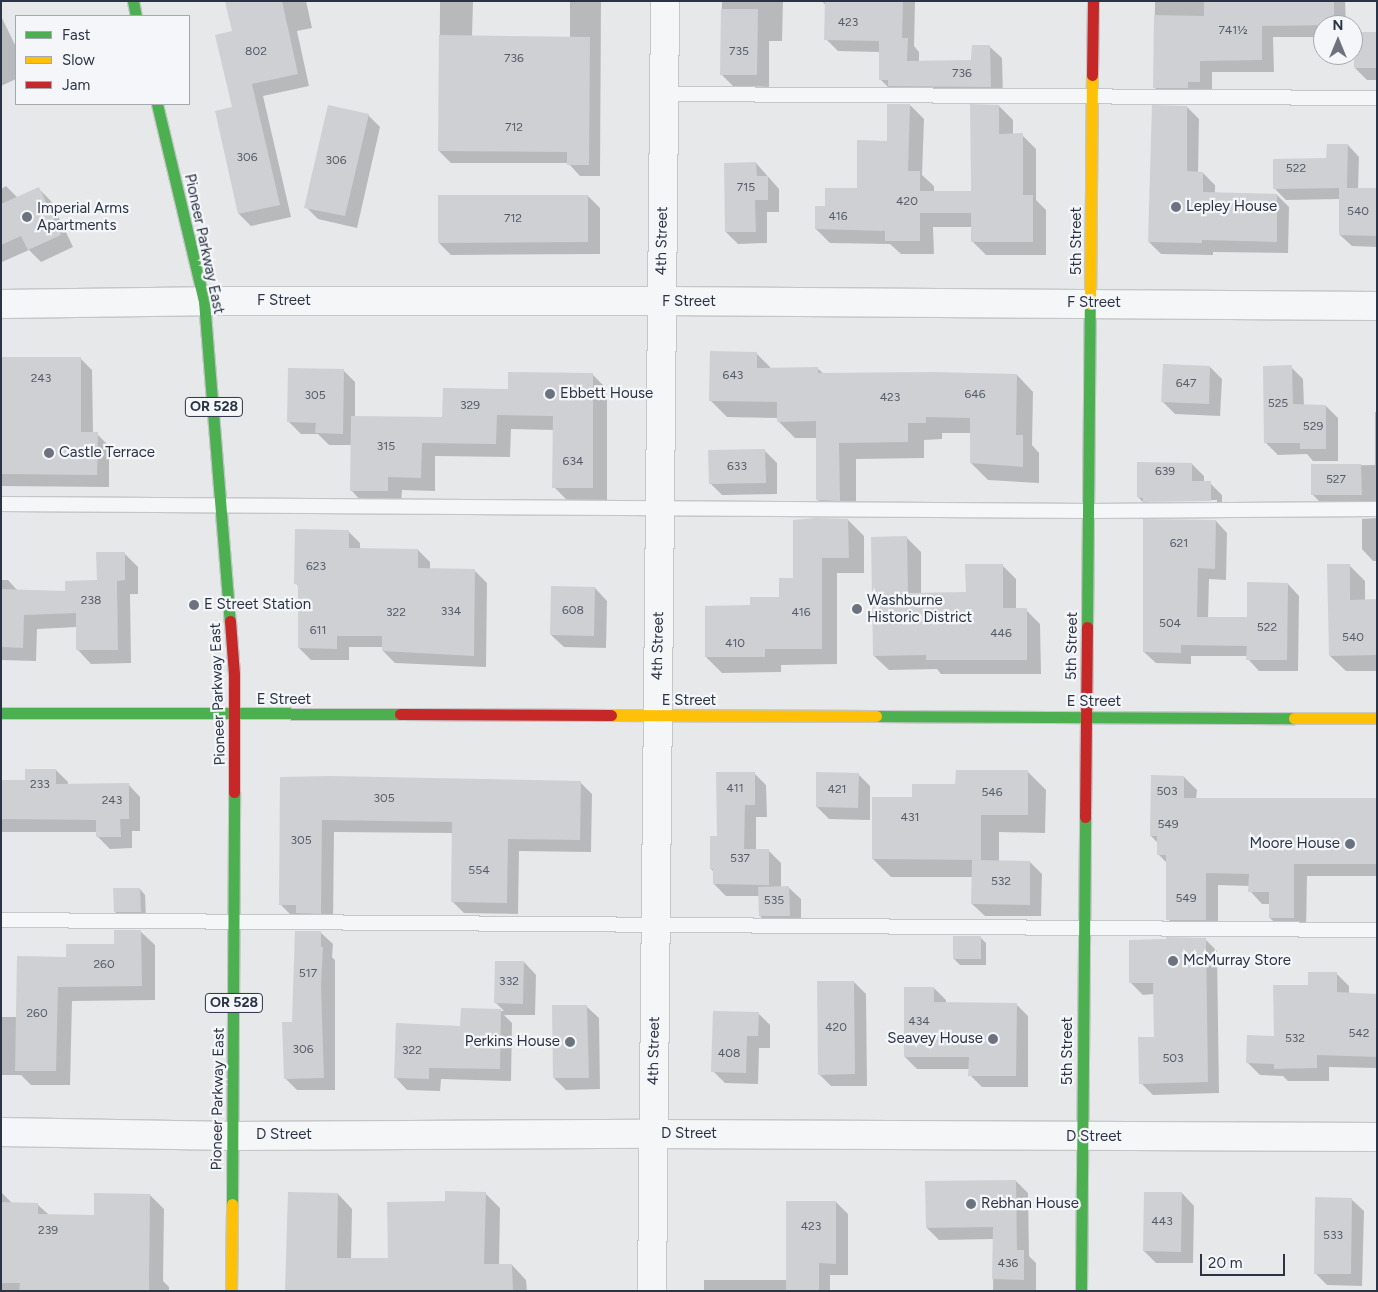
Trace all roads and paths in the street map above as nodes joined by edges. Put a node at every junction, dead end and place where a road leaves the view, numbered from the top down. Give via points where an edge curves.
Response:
1 (132, 1) edge
2 (665, 1) edge
3 (1093, 1) edge
4 (136, 15) edge
5 (664, 94) junction
6 (1092, 98) junction
7 (1377, 98) edge
8 (157, 105) edge
9 (204, 301) junction
10 (661, 302) junction
11 (1091, 303) junction
12 (1, 304) edge
13 (1377, 306) edge
14 (1, 504) edge
15 (222, 505) junction
16 (660, 507) junction
17 (1377, 509) edge
18 (1089, 511) junction
19 (1, 713) edge
20 (236, 715) junction
21 (657, 716) junction
22 (1086, 717) junction
23 (1377, 718) edge
24 (1, 920) edge
25 (235, 922) junction
26 (656, 925) junction
27 (1084, 928) junction
28 (1377, 930) edge
29 (1, 1132) edge
30 (653, 1134) junction
31 (233, 1136) junction
32 (1083, 1137) junction
33 (1377, 1137) edge
34 (231, 1291) edge
35 (652, 1291) edge
36 (1081, 1291) edge

1 - 4 street
2 - 5 street, 4th Street
3 - 6 street, 5th Street
5 - 6 lane
5 - 10 street, 4th Street
6 - 7 lane
6 - 11 street, 5th Street
8 - 9 street, Pioneer Parkway East / OR 528
9 - 10 street, F Street
9 - 12 street, F Street
9 - 15 street, Pioneer Parkway East / OR 528
10 - 11 street, F Street
10 - 16 street, 4th Street
11 - 13 street, F Street
11 - 18 street, 5th Street
14 - 15 lane
15 - 16 lane
15 - 20 street, Pioneer Parkway East / OR 528
16 - 18 lane
16 - 21 street, 4th Street
17 - 18 lane
18 - 22 street, 5th Street
19 - 20 street, E Street
20 - 21 street, E Street
20 - 25 street, Pioneer Parkway East / OR 528
21 - 22 street, E Street
21 - 26 street, 4th Street
22 - 23 street, E Street
22 - 27 street, 5th Street
24 - 25 lane
25 - 26 lane
25 - 31 street, Pioneer Parkway East / OR 528
26 - 27 lane
26 - 30 street, 4th Street
27 - 28 lane
27 - 32 street, 5th Street
29 - 31 street, D Street
30 - 31 street, D Street
30 - 32 street, D Street
30 - 35 street, 4th Street
31 - 34 street, Pioneer Parkway East / OR 528
32 - 33 street, D Street
32 - 36 street, 5th Street

